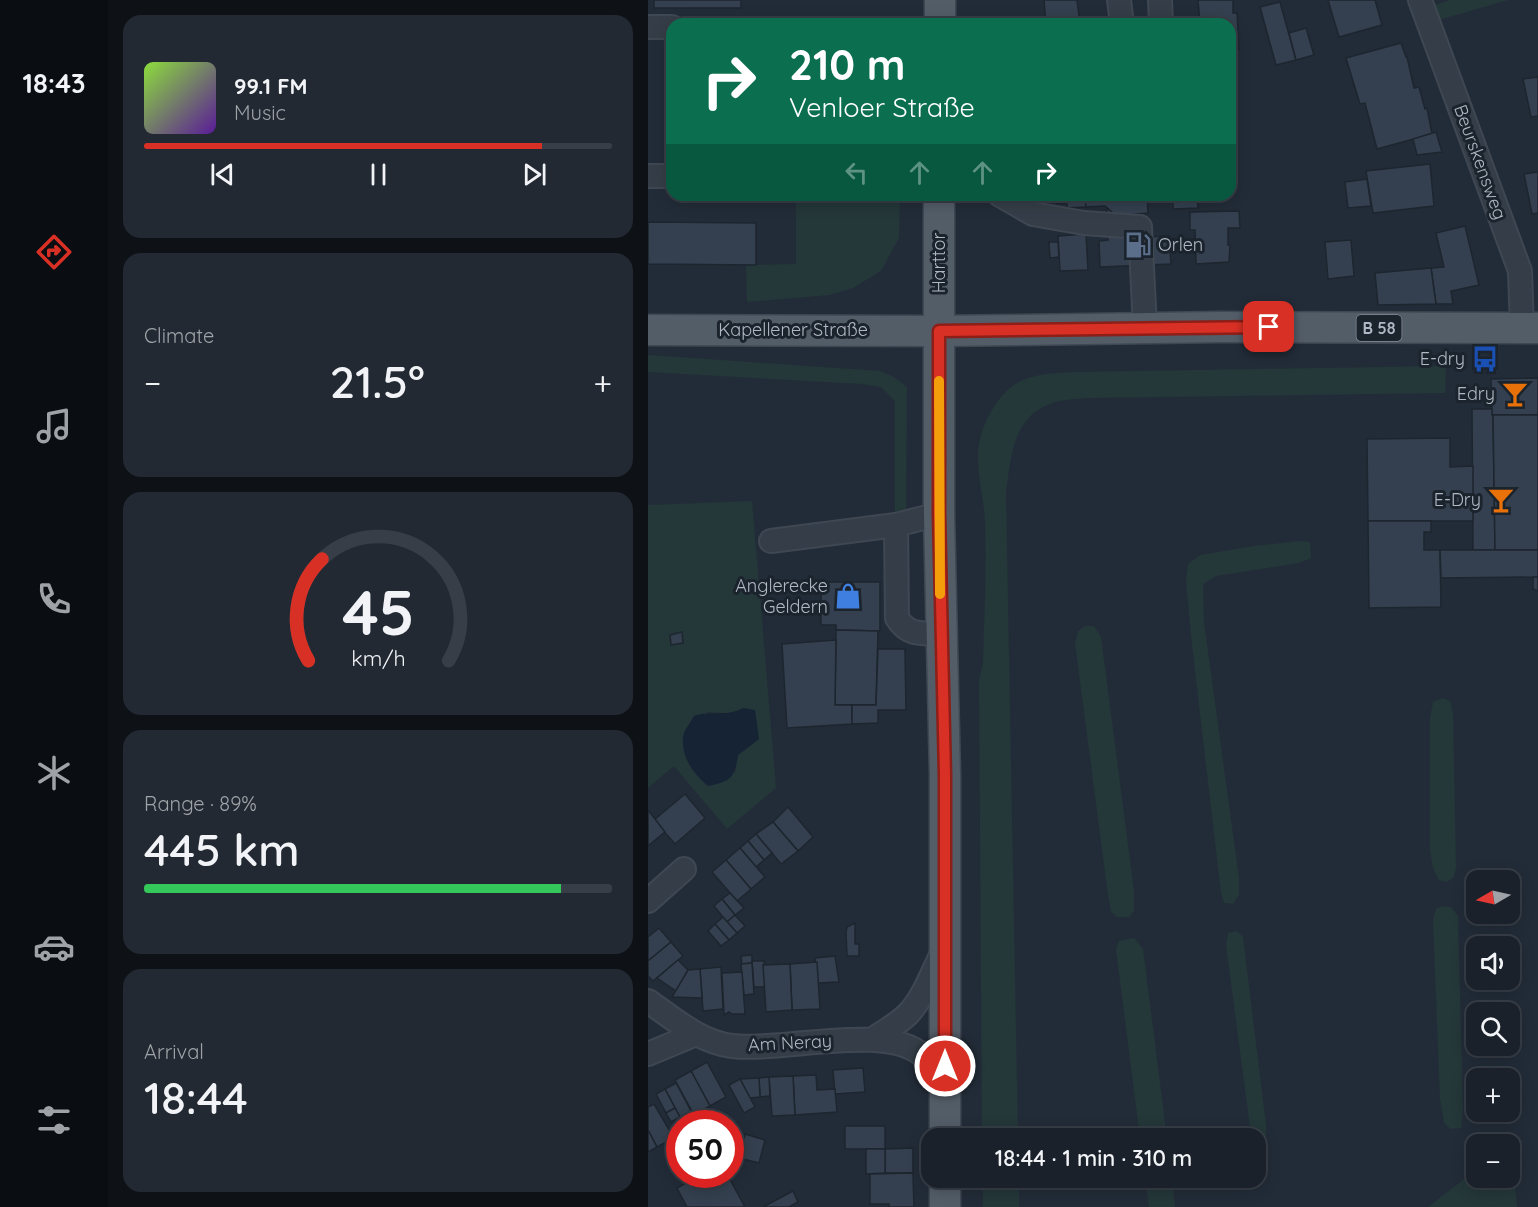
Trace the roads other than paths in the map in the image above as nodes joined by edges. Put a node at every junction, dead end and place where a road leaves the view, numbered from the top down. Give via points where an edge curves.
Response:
1 (940, 0) edge
2 (1119, 0) edge
3 (1160, 0) edge
4 (1420, 0) edge
5 (940, 18) edge
6 (1121, 18) edge
7 (1161, 18) edge
8 (648, 27) edge
9 (666, 27) edge
10 (648, 176) edge
11 (666, 176) edge
12 (939, 201) edge
13 (1009, 201) edge
14 (1145, 328) junction
15 (1530, 328) edge
16 (648, 330) edge
17 (939, 331) junction
18 (939, 514) junction
19 (896, 525) junction
20 (771, 541) dead end
21 (940, 634) junction
22 (684, 869) dead end
23 (648, 901) edge
24 (944, 949) junction
25 (648, 1001) edge
26 (696, 1034) junction
27 (873, 1039) junction
28 (648, 1054) edge
29 (945, 1089) junction
30 (945, 1128) edge
31 (945, 1188) edge
32 (945, 1207) edge

1 - 5 main road
2 - 6 street
3 - 7 street
4 - 15 street, Beurskensweg via 1520,271
8 - 9 street
10 - 11 street
12 - 17 main road, Harttor
13 - 14 street via 1033,213 1084,223 1140,227
14 - 15 main road, B 58
14 - 17 main road, B 58
16 - 17 main road, Kapellener Straße
17 - 18 main road, Harttor
18 - 19 street
18 - 21 main road, Harttor
19 - 20 street
19 - 21 street via 897,618 903,627 915,633
21 - 24 main road, Harttor via 945,775
22 - 23 street
24 - 27 street, Am Neray via 909,1013
24 - 29 main road, Harttor
25 - 26 street, Am Neray
26 - 27 street, Am Neray via 730,1045 760,1047
26 - 28 street
27 - 29 street, Am Neray via 898,1043 921,1054
29 - 30 main road, Harttor
31 - 32 main road

